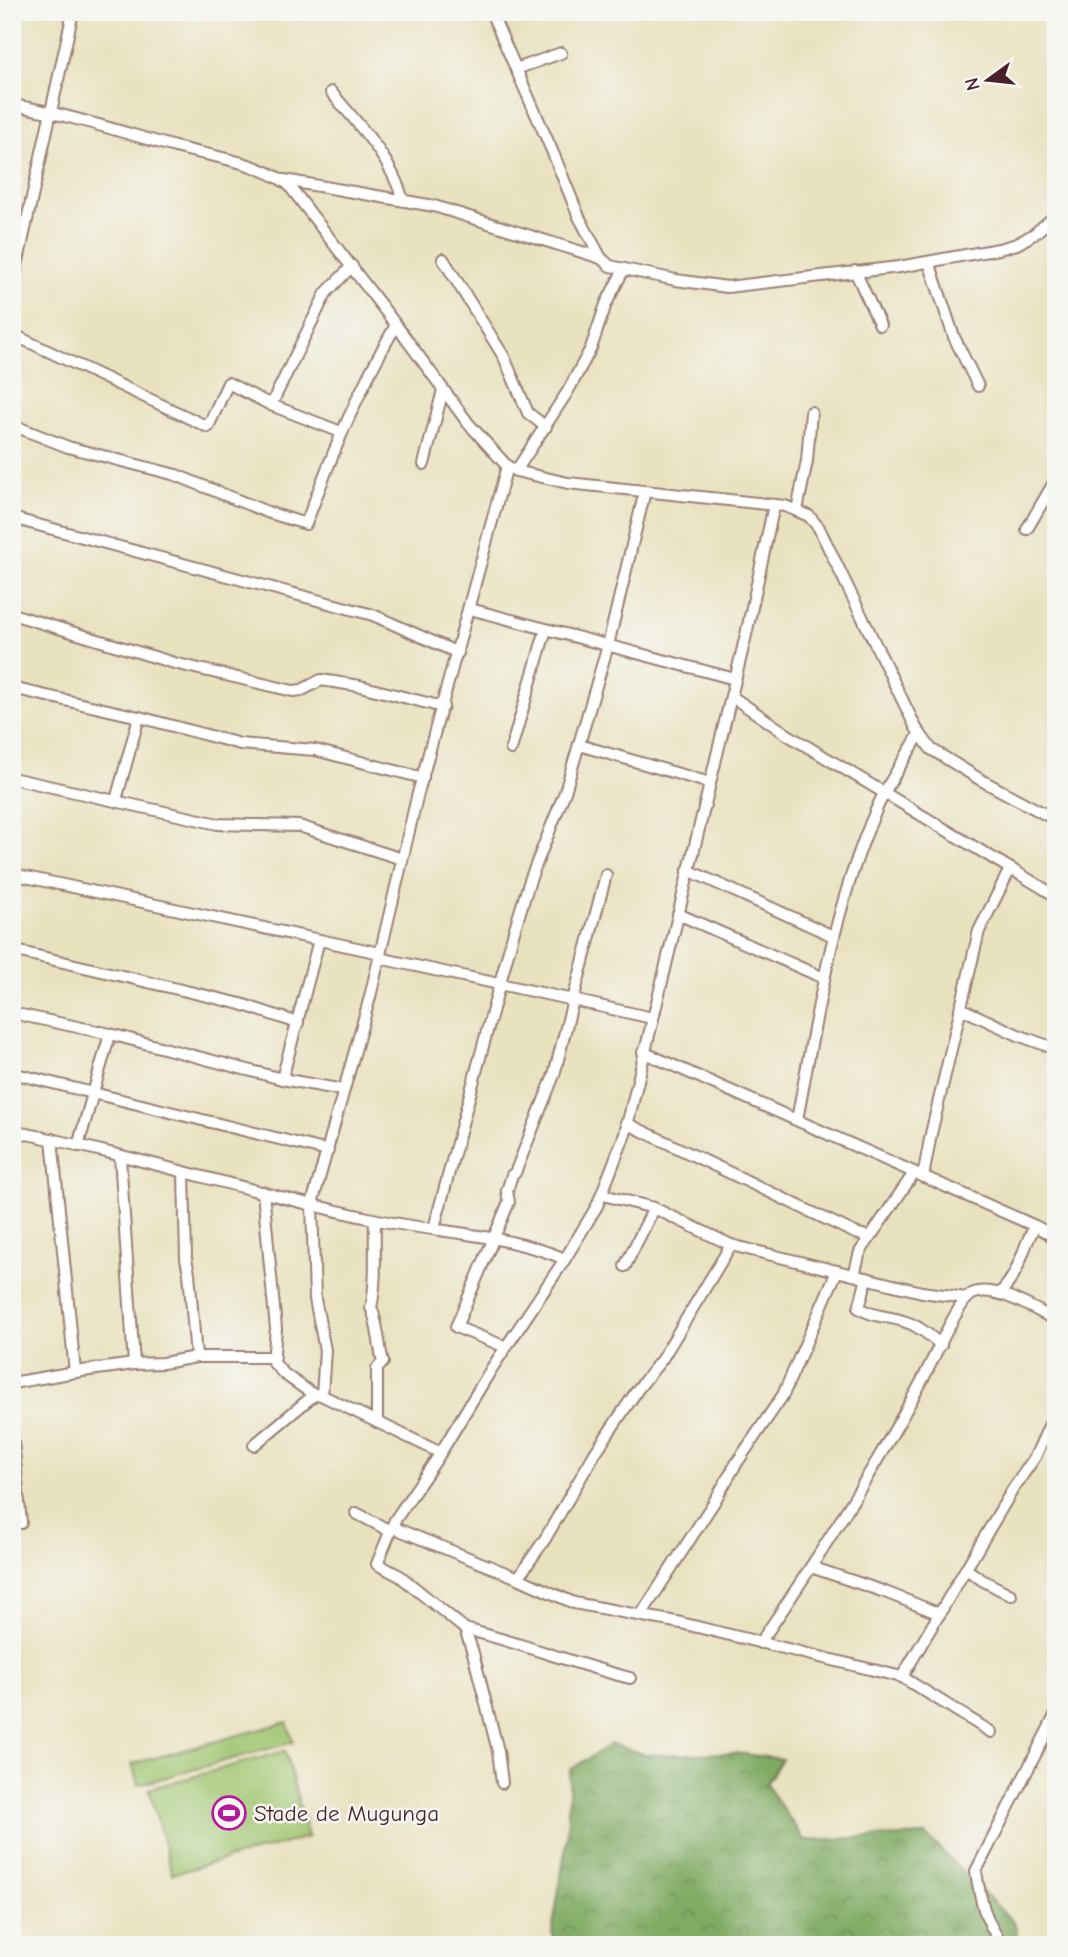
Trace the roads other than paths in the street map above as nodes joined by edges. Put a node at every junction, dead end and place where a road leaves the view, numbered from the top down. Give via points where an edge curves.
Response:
1 (73, 12) edge
2 (491, 12) edge
3 (561, 53) dead end
4 (516, 69) junction
5 (331, 92) dead end
6 (12, 105) edge
7 (51, 111) junction
8 (281, 180) junction
9 (403, 200) junction
10 (1056, 215) edge
11 (601, 258) junction
12 (443, 259) dead end
13 (929, 262) junction
14 (352, 266) junction
15 (624, 269) junction
16 (855, 271) junction
17 (12, 288) edge
18 (396, 325) junction
19 (880, 325) dead end
20 (12, 334) edge
21 (978, 386) dead end
22 (443, 390) junction
23 (271, 405) junction
24 (811, 412) dead end
25 (12, 425) edge
26 (546, 427) junction
27 (341, 432) junction
28 (424, 464) dead end
29 (512, 469) junction
30 (1056, 479) edge
31 (645, 492) junction
32 (774, 505) junction
33 (797, 510) junction
34 (12, 518) edge
35 (1027, 529) dead end
36 (470, 609) junction
37 (12, 614) edge
38 (546, 629) junction
39 (608, 645) junction
40 (458, 653) junction
41 (735, 679) junction
42 (12, 688) edge
43 (731, 696) junction
44 (443, 707) junction
45 (139, 717) junction
46 (920, 733) junction
47 (579, 745) junction
48 (511, 749) dead end
49 (12, 778) edge
50 (423, 778) junction
51 (709, 783) junction
52 (884, 793) junction
53 (116, 800) junction
54 (1056, 820) edge
55 (402, 859) junction
56 (1010, 869) junction
57 (688, 870) junction
58 (12, 874) edge
59 (606, 875) dead end
60 (1056, 896) edge
61 (678, 914) junction
62 (833, 936) junction
63 (319, 940) junction
64 (12, 950) edge
65 (380, 956) junction
66 (824, 978) junction
67 (499, 984) junction
68 (573, 999) junction
69 (960, 1008) junction
70 (12, 1013) edge
71 (652, 1018) junction
72 (298, 1023) junction
73 (110, 1034) junction
74 (1056, 1049) edge
75 (643, 1052) junction
76 (12, 1073) edge
77 (282, 1079) junction
78 (343, 1090) junction
79 (93, 1092) junction
80 (797, 1120) junction
81 (626, 1123) junction
82 (12, 1131) edge
83 (52, 1139) junction
84 (78, 1146) junction
85 (328, 1151) junction
86 (120, 1156) junction
87 (184, 1173) junction
88 (919, 1175) junction
89 (263, 1192) junction
90 (603, 1195) junction
91 (312, 1204) junction
92 (654, 1208) junction
93 (1056, 1215) edge
94 (375, 1220) junction
95 (1035, 1226) junction
96 (434, 1228) junction
97 (1053, 1236) edge
98 (870, 1237) junction
99 (494, 1240) junction
100 (731, 1245) junction
101 (565, 1259) junction
102 (625, 1266) dead end
103 (837, 1271) junction
104 (854, 1275) junction
105 (867, 1278) junction
106 (1000, 1293) junction
107 (966, 1298) junction
108 (1056, 1320) edge
109 (941, 1345) junction
110 (506, 1347) junction
111 (196, 1357) junction
112 (275, 1357) junction
113 (134, 1364) junction
114 (75, 1372) junction
115 (12, 1383) edge
116 (318, 1395) junction
117 (1056, 1411) edge
118 (377, 1422) junction
119 (12, 1430) edge
120 (254, 1445) dead end
121 (439, 1452) junction
122 (356, 1513) dead end
123 (21, 1524) dead end
124 (391, 1529) junction
125 (811, 1567) junction
126 (966, 1569) junction
127 (518, 1578) junction
128 (1011, 1595) dead end
129 (940, 1614) junction
130 (641, 1615) junction
131 (465, 1629) junction
132 (760, 1643) junction
133 (902, 1677) junction
134 (630, 1678) dead end
135 (1056, 1714) edge
136 (991, 1732) dead end
137 (502, 1783) dead end
138 (1003, 1945) edge

1 - 7 street
2 - 4 street
3 - 4 street
4 - 11 street
5 - 9 street via 374,144 397,180
6 - 7 street
7 - 8 street via 269,171
7 - 17 street
8 - 9 street
8 - 14 street
9 - 11 street
10 - 13 street via 1017,244
11 - 15 street
12 - 26 street via 504,357 528,413
13 - 16 street
13 - 21 street via 950,327
14 - 18 street
14 - 23 street via 326,293
15 - 16 street via 727,287
15 - 26 street via 606,304 592,348
16 - 19 street
18 - 22 street
18 - 27 street
20 - 23 street via 208,427 228,383
22 - 28 street
22 - 29 street
23 - 27 street
24 - 33 street
25 - 27 street via 68,447 176,475 306,524
26 - 29 street
29 - 31 street via 568,483
29 - 36 street
30 - 35 street
31 - 32 street
31 - 39 street
32 - 33 street
32 - 41 street
33 - 46 street via 819,528
34 - 40 street via 373,615
36 - 38 street
36 - 40 street
37 - 44 street via 174,663 293,691 321,680
38 - 39 street
38 - 48 street
39 - 41 street
39 - 47 street
40 - 44 street
41 - 43 street
42 - 45 street
43 - 51 street
43 - 52 street
44 - 50 street
45 - 50 street via 240,744 316,750
45 - 53 street
46 - 52 street
46 - 54 street via 931,749
47 - 51 street
47 - 67 street via 530,880
49 - 53 street
50 - 55 street
51 - 57 street
52 - 56 street
52 - 62 street
53 - 55 street via 218,824 299,826
55 - 65 street
56 - 60 street
56 - 69 street via 979,931
57 - 61 street
57 - 62 street
58 - 63 street
59 - 68 street
61 - 66 street
61 - 71 street
62 - 66 street
63 - 65 street
63 - 72 street
64 - 72 street via 241,1004
65 - 67 street
65 - 78 street
66 - 80 street
67 - 68 street
67 - 96 street
68 - 71 street
68 - 99 street via 554,1075 512,1175 509,1202
69 - 74 street
69 - 88 street
70 - 73 street
71 - 75 street
72 - 77 street
73 - 77 street
73 - 79 street
75 - 80 street
75 - 81 street
76 - 79 street
77 - 78 street
78 - 85 street
79 - 84 street
79 - 85 street
80 - 88 street
81 - 90 street
81 - 98 street
82 - 83 street
83 - 84 street
83 - 114 street
84 - 86 street
85 - 91 street
86 - 87 street
86 - 113 street
87 - 89 street
87 - 111 street via 186,1259
88 - 95 street
88 - 98 street
89 - 91 street
89 - 112 street via 275,1303
90 - 92 street
90 - 101 street
91 - 94 street
91 - 116 street via 315,1299 325,1350
92 - 100 street
92 - 102 street
93 - 97 street
94 - 96 street
94 - 118 street via 371,1308 376,1314 383,1362 377,1369
95 - 97 street
95 - 106 street via 1015,1275
96 - 99 street
98 - 104 street
99 - 101 street via 538,1248
99 - 110 street via 456,1326
100 - 103 street
100 - 127 street
101 - 110 street
103 - 104 street
103 - 130 street via 783,1395
104 - 105 street
105 - 107 street
105 - 109 street via 859,1308 869,1315 919,1327
106 - 107 street via 981,1290
106 - 108 street
107 - 109 street
109 - 125 street
110 - 121 street
111 - 112 street
111 - 113 street
112 - 116 street via 273,1362 284,1374
113 - 114 street
114 - 115 street
116 - 118 street
116 - 120 street
117 - 126 street via 1035,1457
118 - 121 street
119 - 123 street
121 - 124 street
122 - 124 street
124 - 127 street
124 - 131 street via 377,1564 400,1576
125 - 129 street
125 - 132 street
126 - 128 street
126 - 129 street
127 - 130 street via 574,1603
129 - 133 street
130 - 132 street
131 - 134 street
131 - 137 street via 498,1751
132 - 133 street
133 - 136 street
135 - 138 street via 976,1871 990,1928

